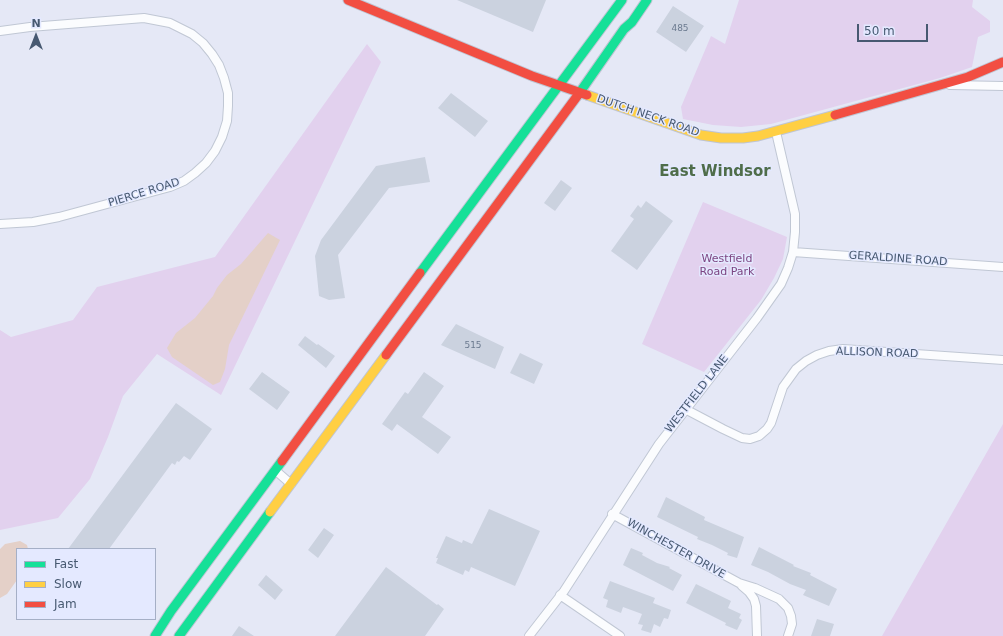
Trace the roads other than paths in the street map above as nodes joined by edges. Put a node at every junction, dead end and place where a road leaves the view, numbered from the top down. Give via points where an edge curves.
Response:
1 (348, 0) edge
2 (622, 0) edge
3 (648, 0) edge
4 (0, 31) edge
5 (1003, 62) edge
6 (942, 85) junction
7 (559, 86) junction
8 (1003, 86) edge
9 (580, 92) junction
10 (776, 132) junction
11 (0, 224) edge
12 (793, 252) junction
13 (1003, 266) edge
14 (1003, 360) edge
15 (685, 409) junction
16 (275, 470) junction
17 (291, 484) junction
18 (612, 514) junction
19 (739, 584) junction
20 (560, 595) junction
21 (155, 636) edge
22 (179, 636) edge
23 (529, 636) edge
24 (620, 636) edge
25 (757, 636) edge
26 (788, 636) edge

1 - 7 main road, DUTCH NECK ROAD
2 - 7 main road
3 - 9 main road via 624,29
4 - 11 street, PIERCE ROAD via 144,18 170,23 203,43 212,54 228,93 227,121 215,151 206,163 184,181 59,217
5 - 6 main road, DUTCH NECK ROAD
6 - 8 street
6 - 10 main road, DUTCH NECK ROAD
7 - 9 main road, DUTCH NECK ROAD
7 - 16 main road
9 - 10 main road, DUTCH NECK ROAD via 701,135 743,138
9 - 17 main road
10 - 12 street, WESTFIELD LANE via 795,214
12 - 13 street, GERALDINE ROAD
12 - 15 street, WESTFIELD LANE via 777,290
14 - 15 street, ALLISON ROAD via 843,349 829,351 817,355 796,369 783,387 771,423 759,436 750,439 742,438
15 - 18 street, WESTFIELD LANE
16 - 17 street
16 - 21 main road
17 - 22 main road
18 - 19 street, WINCHESTER DRIVE
18 - 20 street, WESTFIELD LANE
19 - 25 street, WINCHESTER DRIVE via 754,600
19 - 26 street, WINCHESTER DRIVE via 755,588 783,602 791,616 792,624
20 - 23 street, WESTFIELD LANE
20 - 24 street

